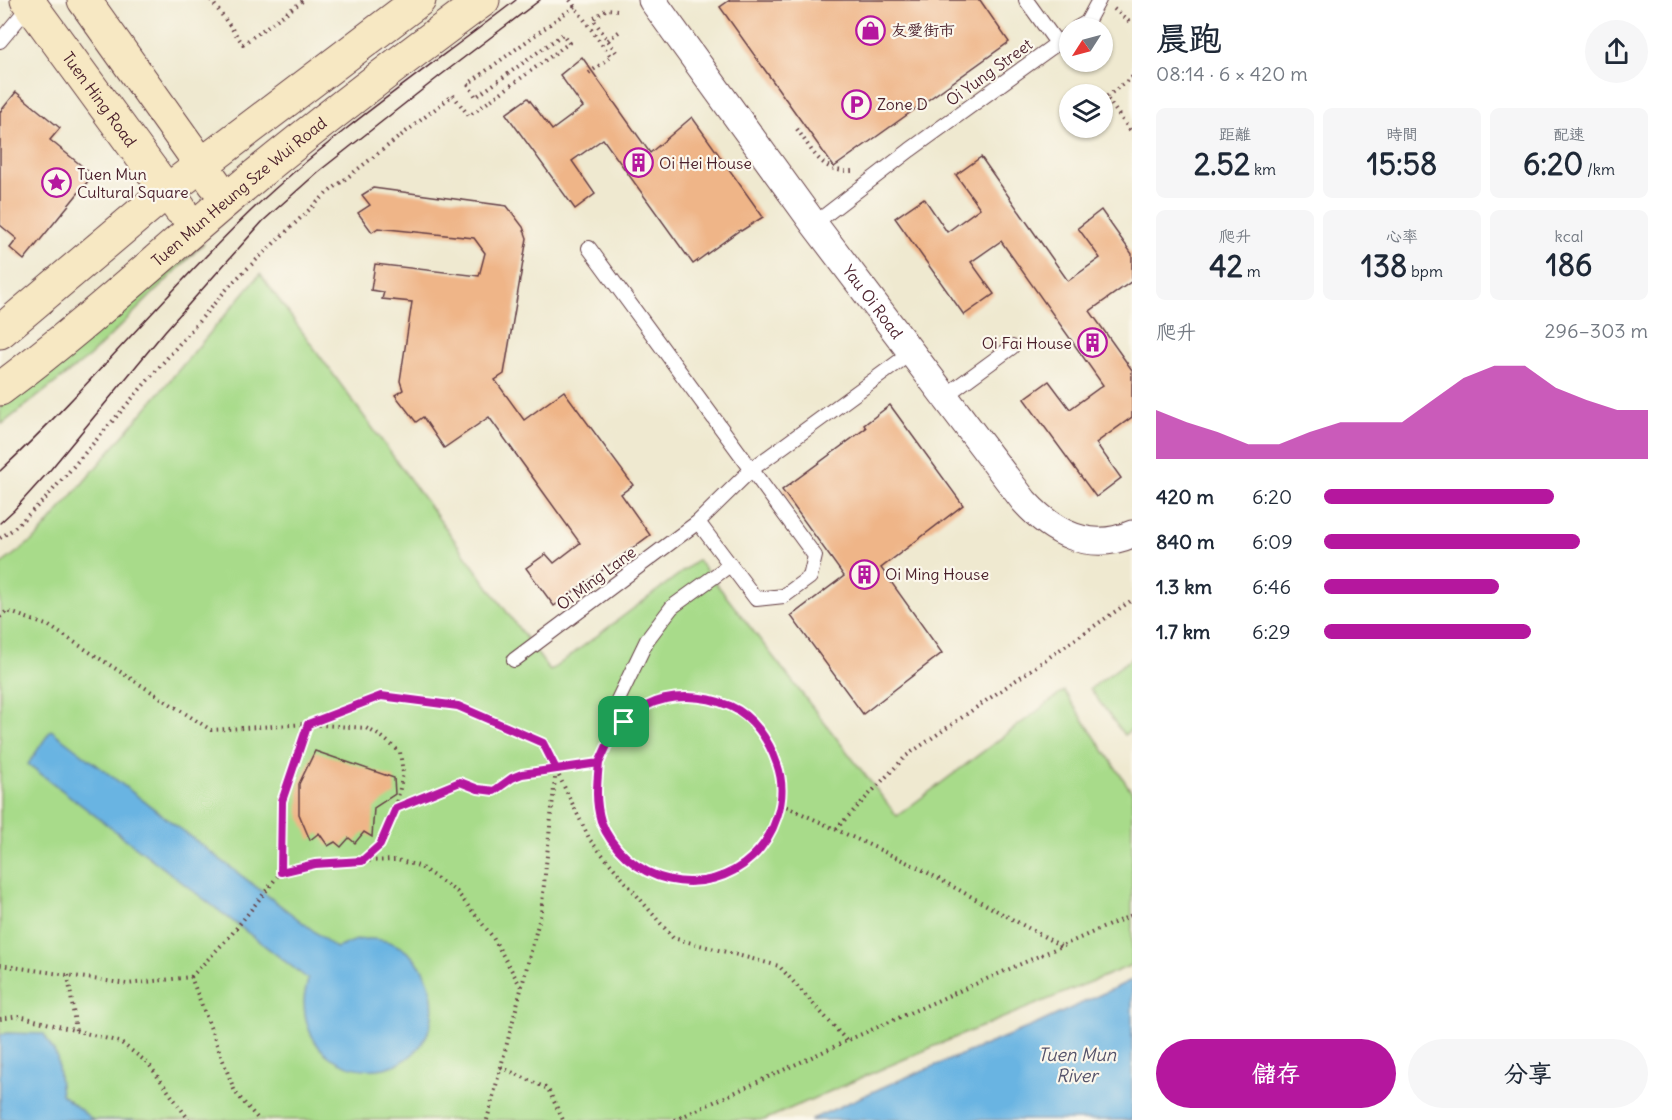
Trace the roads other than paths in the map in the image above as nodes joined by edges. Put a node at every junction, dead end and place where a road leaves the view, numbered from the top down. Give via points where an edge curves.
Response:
1 (84, 0) edge
2 (419, 0) edge
3 (483, 0) edge
4 (652, 0) edge
5 (1026, 0) edge
6 (29, 2) edge
7 (1105, 3) edge
8 (1090, 18) edge
9 (0, 41) edge
10 (1057, 44) joint
11 (202, 165) junction
12 (167, 191) junction
13 (227, 200) junction
14 (814, 224) junction
15 (194, 228) junction
16 (589, 248) dead end
17 (0, 332) edge
18 (1012, 348) dead end
19 (912, 352) junction
20 (0, 389) edge
21 (945, 396) junction
22 (752, 469) junction
23 (698, 522) junction
24 (1132, 534) edge
25 (730, 565) junction
26 (514, 660) dead end
27 (624, 722) road end

1 - 11 main road
2 - 11 main road
3 - 13 main road, Tuen Mun Heung Sze Wui Road
4 - 14 street, Yau Oi Road
5 - 10 lane
6 - 9 lane
6 - 12 main road, Tuen Hing Road
7 - 8 lane
10 - 14 lane, Oi Yung Street
11 - 12 main road
11 - 13 main road
12 - 15 main road, Tuen Hing Road
12 - 17 main road
13 - 15 main road, Tuen Mun Heung Sze Wui Road
14 - 19 street, Yau Oi Road
15 - 20 main road, Tuen Mun Heung Sze Wui Road via 72,334
16 - 22 lane
18 - 21 lane
19 - 21 street, Yau Oi Road
19 - 22 lane, Oi Ming Lane
21 - 24 street, Yau Oi Road via 1024,501 1053,528 1081,539 1108,541
22 - 23 lane, Oi Ming Lane
22 - 25 lane via 815,556 810,577 784,596 756,599
23 - 25 lane
23 - 26 lane, Oi Ming Lane
25 - 27 lane via 672,607 647,640 617,702

